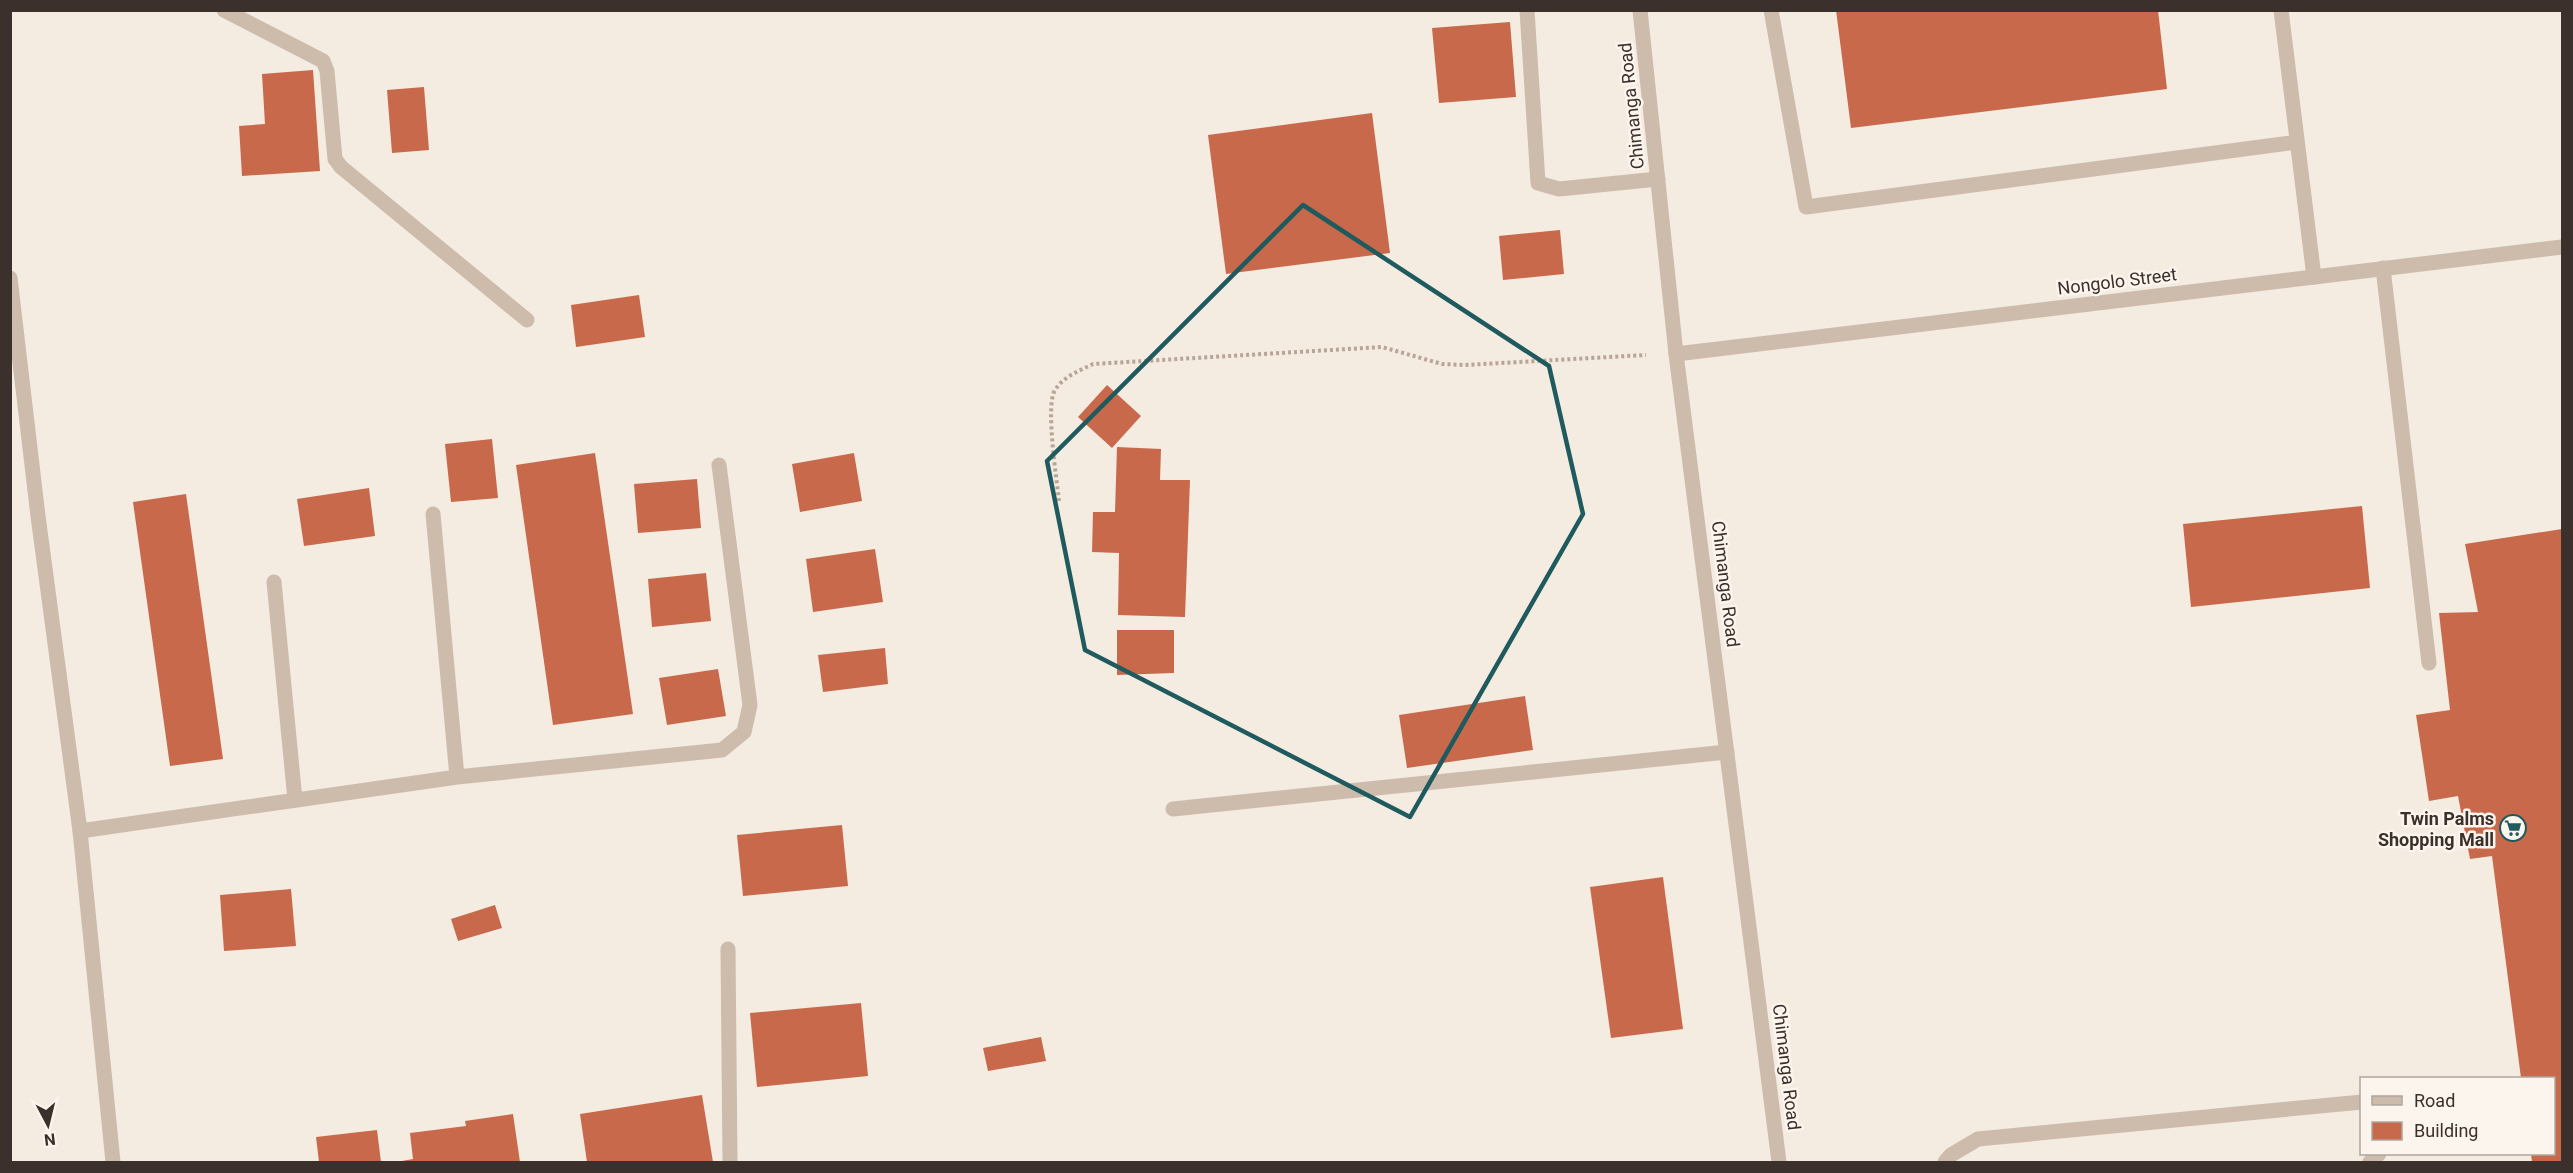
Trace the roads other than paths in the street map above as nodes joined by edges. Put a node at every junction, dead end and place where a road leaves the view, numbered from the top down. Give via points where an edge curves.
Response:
1 (224, 10) edge
2 (1527, 10) edge
3 (1640, 10) edge
4 (1771, 10) edge
5 (2281, 10) edge
6 (2297, 142) junction
7 (1658, 179) junction
8 (2562, 247) edge
9 (2383, 268) junction
10 (2314, 277) junction
11 (10, 278) edge
12 (527, 320) dead end
13 (1676, 354) junction
14 (719, 465) dead end
15 (434, 514) dead end
16 (274, 582) dead end
17 (2429, 663) dead end
18 (1727, 752) junction
19 (457, 777) junction
20 (295, 800) junction
21 (1173, 809) dead end
22 (80, 831) junction
23 (728, 949) dead end
24 (2360, 1102) edge
25 (112, 1162) edge
26 (730, 1162) edge
27 (1779, 1162) edge
28 (1946, 1162) edge

1 - 12 street via 323,61 335,159 341,167
2 - 7 street via 1538,183 1559,189
3 - 7 street, Chimanga Road
4 - 6 street via 1806,207
5 - 6 street
6 - 10 street
7 - 13 street, Chimanga Road
8 - 9 street, Nongolo Street
9 - 10 street, Nongolo Street
9 - 17 street
10 - 13 street, Nongolo Street
11 - 22 street
13 - 18 street, Chimanga Road
14 - 19 street via 750,705 744,732 722,750
15 - 19 street
16 - 20 street
18 - 21 street
18 - 27 street, Chimanga Road
19 - 20 street
20 - 22 street
22 - 25 street
23 - 26 street
24 - 28 street via 1978,1139 1950,1155

